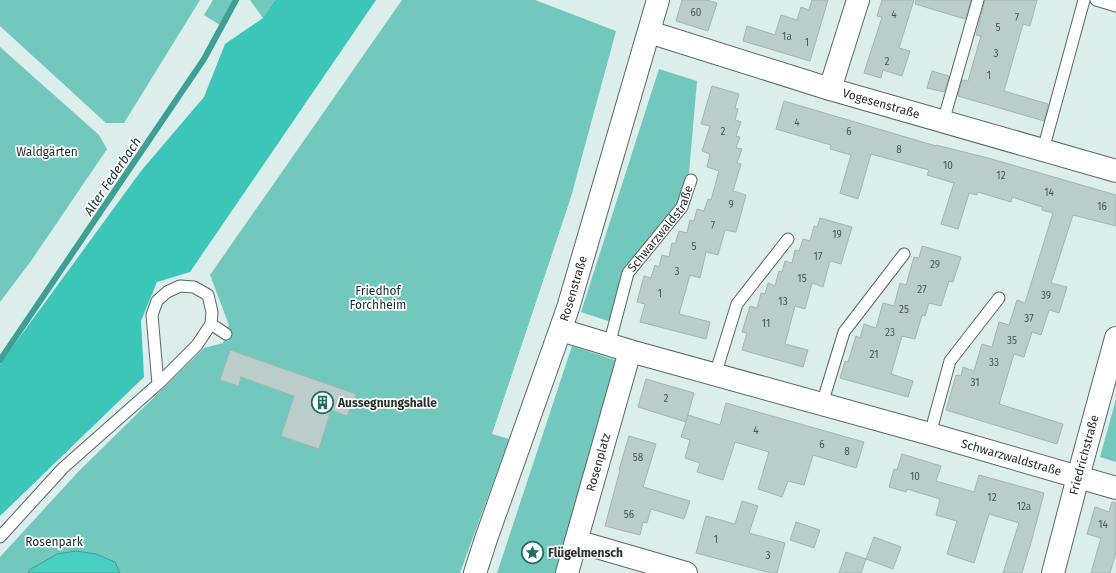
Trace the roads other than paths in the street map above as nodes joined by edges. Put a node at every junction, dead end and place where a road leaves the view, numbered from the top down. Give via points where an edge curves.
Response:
1 (658, 0) edge
2 (858, 0) edge
3 (978, 0) edge
4 (1084, 0) edge
5 (1096, 0) edge
6 (1116, 6) edge
7 (649, 32) junction
8 (830, 90) junction
9 (943, 122) junction
10 (1043, 150) junction
11 (1116, 172) edge
12 (691, 180) dead end
13 (788, 239) dead end
14 (904, 254) dead end
15 (999, 298) dead end
16 (211, 324) junction
17 (561, 330) junction
18 (226, 334) dead end
19 (1116, 338) edge
20 (609, 345) junction
21 (630, 351) junction
22 (715, 375) junction
23 (158, 384) junction
24 (822, 404) junction
25 (930, 434) junction
26 (1078, 477) junction
27 (1116, 488) edge
28 (0, 537) edge
29 (576, 542) junction
30 (475, 573) edge
31 (567, 573) edge
32 (686, 573) edge
33 (1053, 573) edge

1 - 7 street, Rosenstraße
2 - 8 street
3 - 9 lane
4 - 10 lane
5 - 6 lane
7 - 8 street, Vogesenstraße
7 - 17 street, Rosenstraße
8 - 9 street, Vogesenstraße
9 - 10 street, Vogesenstraße
10 - 11 street, Vogesenstraße
12 - 20 lane, Schwarzwaldstraße via 682,207 628,273
13 - 22 lane via 737,304
14 - 24 lane via 844,332
15 - 25 lane via 950,361
16 - 18 lane
16 - 23 lane via 197,345
16 - 23 lane via 212,312 208,295 194,287 180,286 167,292 157,301 152,316
17 - 20 street, Schwarzwaldstraße
17 - 30 street, Rosenstraße
19 - 26 street, Friedrichstraße
20 - 21 street, Schwarzwaldstraße
21 - 22 street, Schwarzwaldstraße
21 - 29 street, Rosenplatz
22 - 24 street, Schwarzwaldstraße
23 - 28 lane via 63,468
24 - 25 street, Schwarzwaldstraße
25 - 26 street, Schwarzwaldstraße
26 - 27 street, Schwarzwaldstraße
26 - 33 street, Friedrichstraße
29 - 31 street, Rosenplatz
29 - 32 street

